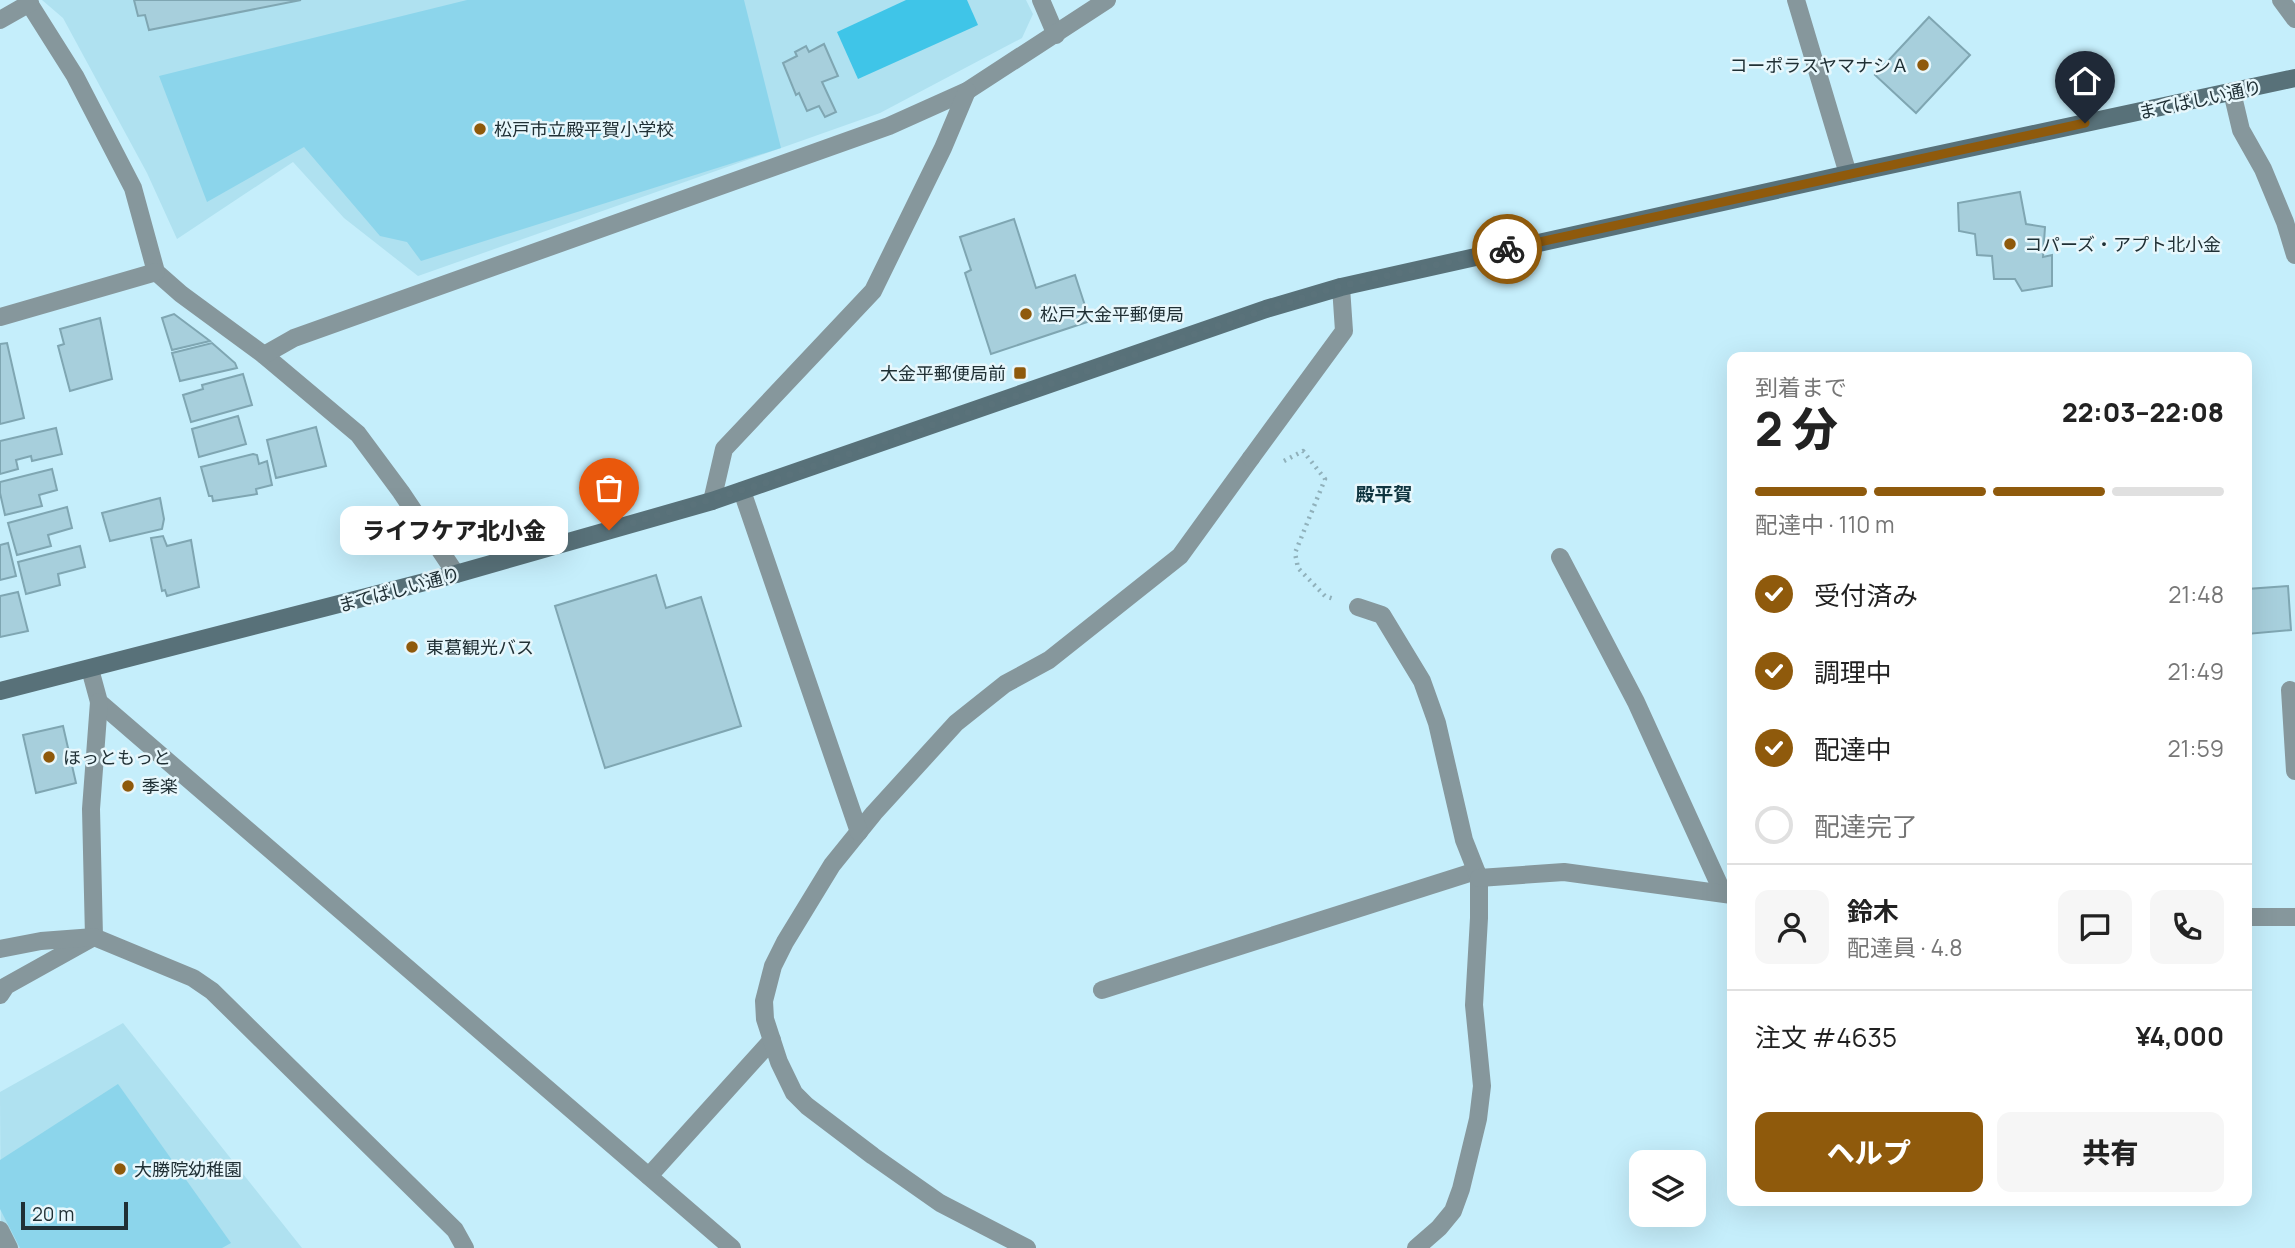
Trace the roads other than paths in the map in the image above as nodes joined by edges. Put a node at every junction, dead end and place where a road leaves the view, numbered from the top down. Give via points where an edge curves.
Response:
1 (1041, 0) edge
2 (1107, 0) edge
3 (1796, 0) edge
4 (2281, 0) edge
5 (29, 1) edge
6 (2295, 19) edge
7 (0, 20) edge
8 (1055, 35) junction
9 (2295, 78) edge
10 (967, 92) junction
11 (2232, 92) junction
12 (1848, 174) junction
13 (2295, 255) edge
14 (156, 272) junction
15 (1341, 286) junction
16 (0, 317) edge
17 (264, 355) junction
18 (742, 491) junction
19 (712, 501) junction
20 (1560, 557) dead end
21 (456, 574) junction
22 (1358, 607) road end
23 (90, 669) junction
24 (2290, 690) dead end
25 (0, 691) edge
26 (99, 702) junction
27 (2295, 771) edge
28 (859, 832) junction
29 (1477, 874) junction
30 (1727, 892) edge
31 (1727, 894) edge
32 (2294, 915) edge
33 (2252, 917) edge
34 (94, 937) junction
35 (0, 949) edge
36 (1102, 990) dead end
37 (0, 995) edge
38 (772, 1040) junction
39 (649, 1176) junction
40 (0, 1230) edge
41 (9, 1248) edge
42 (465, 1248) edge
43 (732, 1248) edge
44 (1027, 1248) edge
45 (1416, 1248) edge

1 - 8 street
2 - 8 street
3 - 12 street
4 - 6 street
5 - 7 street
5 - 14 street via 75,76 133,188
8 - 10 street
9 - 11 street, まてばしい通り
10 - 17 street via 889,126 294,338
10 - 19 street via 873,291 724,449
11 - 12 street, まてばしい通り
11 - 13 street via 2241,130 2267,180
12 - 15 street, まてばしい通り
14 - 16 street
14 - 17 street
15 - 18 street, まてばしい通り
15 - 28 street via 1344,331 1180,556 1049,660 1005,684 956,723
17 - 21 street via 358,434
18 - 19 street, まてばしい通り
18 - 28 street
19 - 21 street, まてばしい通り
20 - 30 street
21 - 23 street, まてばしい通り
22 - 29 street via 1382,615 1422,681
23 - 25 street, まてばしい通り
23 - 26 street
24 - 27 street
26 - 34 street via 91,809
26 - 39 street
28 - 38 street via 832,865 773,966 764,1001
29 - 31 street via 1564,872
29 - 36 street
29 - 45 street via 1474,1005 1482,1086 1478,1119 1453,1211
32 - 33 street
34 - 35 street
34 - 37 street via 6,986
34 - 42 street via 212,991 455,1230
38 - 39 street
38 - 44 street via 794,1093 807,1106 940,1203
39 - 43 street
40 - 41 street

